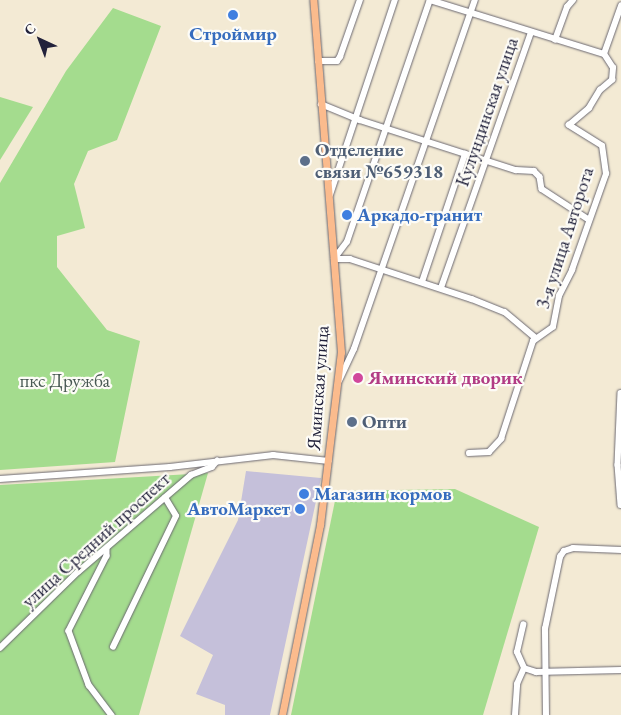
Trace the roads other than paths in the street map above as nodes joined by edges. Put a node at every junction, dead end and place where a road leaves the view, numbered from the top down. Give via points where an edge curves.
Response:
1 (313, 0) edge
2 (360, 0) edge
3 (395, 0) edge
4 (430, 0) edge
5 (475, 0) edge
6 (573, 0) edge
7 (621, 6) edge
8 (471, 12) junction
9 (531, 32) junction
10 (555, 40) junction
11 (604, 54) junction
12 (318, 61) junction
13 (321, 104) junction
14 (353, 117) junction
15 (386, 128) junction
16 (426, 141) junction
17 (466, 154) junction
18 (486, 160) junction
19 (329, 197) junction
20 (588, 220) junction
21 (334, 259) junction
22 (382, 269) junction
23 (422, 282) junction
24 (441, 288) junction
25 (535, 337) junction
26 (339, 381) junction
27 (621, 393) edge
28 (620, 451) edge
29 (470, 453) dead end
30 (217, 461) junction
31 (329, 461) junction
32 (0, 479) edge
33 (165, 498) junction
34 (621, 505) edge
35 (106, 549) junction
36 (621, 550) edge
37 (523, 625) dead end
38 (0, 648) edge
39 (113, 648) dead end
40 (524, 668) junction
41 (546, 670) junction
42 (621, 670) edge
43 (112, 715) edge
44 (282, 715) edge
45 (515, 715) edge
46 (546, 715) edge

1 - 12 main road, Яминская улица
2 - 12 street via 340,57 337,61
3 - 14 street
4 - 8 street
4 - 15 street
5 - 8 street
6 - 10 street via 566,7
7 - 11 street
8 - 9 street
8 - 16 street
9 - 10 street
9 - 18 street, Кулундинская улица
10 - 11 street
11 - 20 street, 3-я улица Авторота via 613,68 612,80 600,90 589,108 569,125 597,140 604,150 606,174
12 - 13 main road, Яминская улица
13 - 14 street
13 - 19 main road, Яминская улица
14 - 15 street
14 - 19 street
15 - 16 street
15 - 21 street via 347,242
16 - 17 street
16 - 22 street
17 - 18 street
17 - 23 street
18 - 20 street via 516,170 536,172 542,189
18 - 24 street, Кулундинская улица
19 - 21 main road, Яминская улица
20 - 25 street, 3-я улица Авторота via 572,270 559,296 553,327 546,334
21 - 22 street via 346,258
21 - 26 main road, Яминская улица via 341,328
22 - 23 street
22 - 26 street via 354,349
23 - 24 street
24 - 25 street via 505,312
25 - 29 street via 501,439 490,452
26 - 31 main road, Яминская улица
27 - 28 street
28 - 34 street
30 - 31 street via 273,455
30 - 32 street
30 - 33 street, улица Средний проспект via 212,467 191,475
31 - 44 main road, Яминская улица via 320,526
33 - 35 street, улица Средний проспект
33 - 39 street via 176,516
35 - 38 street, улица Средний проспект
35 - 43 street via 107,556 69,631 89,684
36 - 41 street via 568,549 560,557 549,600
37 - 40 street via 517,654
40 - 41 street via 536,672
40 - 45 street via 516,684
41 - 42 street
41 - 46 street

